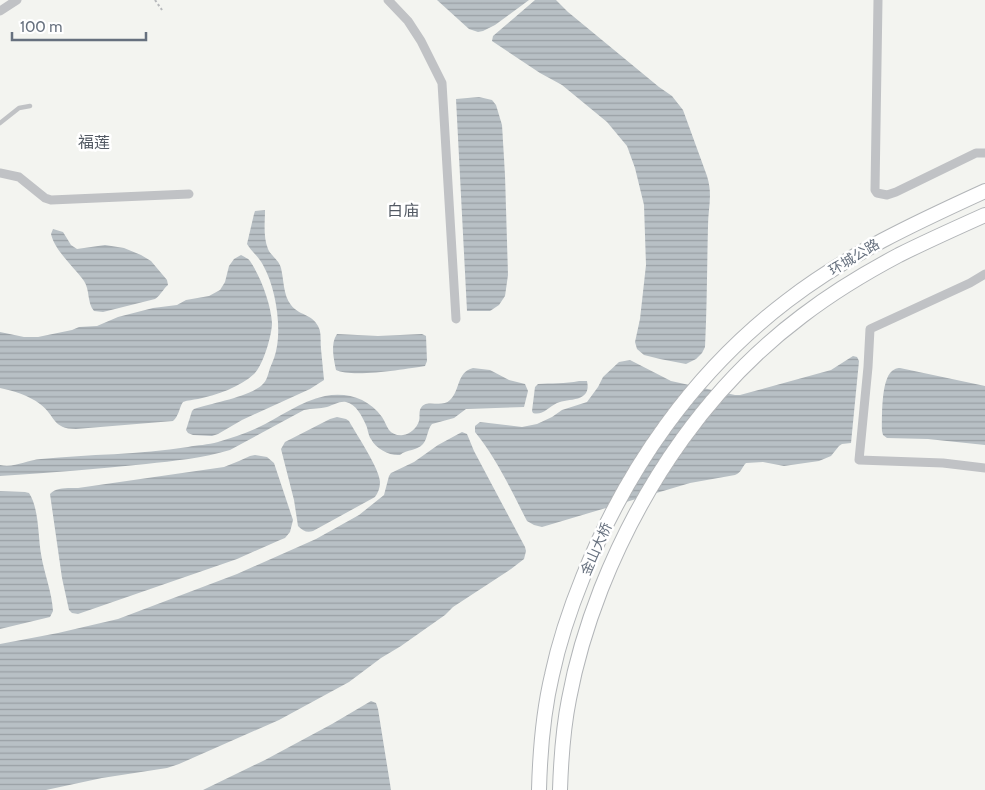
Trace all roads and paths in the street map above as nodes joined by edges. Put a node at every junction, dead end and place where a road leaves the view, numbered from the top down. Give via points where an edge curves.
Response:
1 (17, 0) edge
2 (155, 0) edge
3 (388, 0) edge
4 (878, 0) edge
5 (162, 10) dead end
6 (0, 11) edge
7 (30, 106) dead end
8 (0, 123) edge
9 (985, 152) edge
10 (0, 173) edge
11 (985, 191) edge
12 (189, 194) dead end
13 (985, 215) edge
14 (985, 274) edge
15 (456, 319) dead end
16 (737, 344) joint
17 (752, 359) joint
18 (985, 468) edge
19 (539, 790) edge
20 (560, 790) edge

1 - 6 street
2 - 5 path
3 - 15 street via 408,20 422,41 442,83
4 - 9 street via 877,193 896,192 976,153
7 - 8 lane via 19,108
10 - 12 street via 22,179 51,200
11 - 16 highway, 环城公路 via 890,236 836,267 788,300
13 - 17 highway, 环城公路 via 900,255 847,285 801,317
14 - 18 street via 870,329 859,460
16 - 19 highway, 金山大桥 via 691,393 660,433 623,492 596,547 573,603 553,668 541,742
17 - 20 highway, 金山大桥 via 677,445 618,549 577,661 562,744

